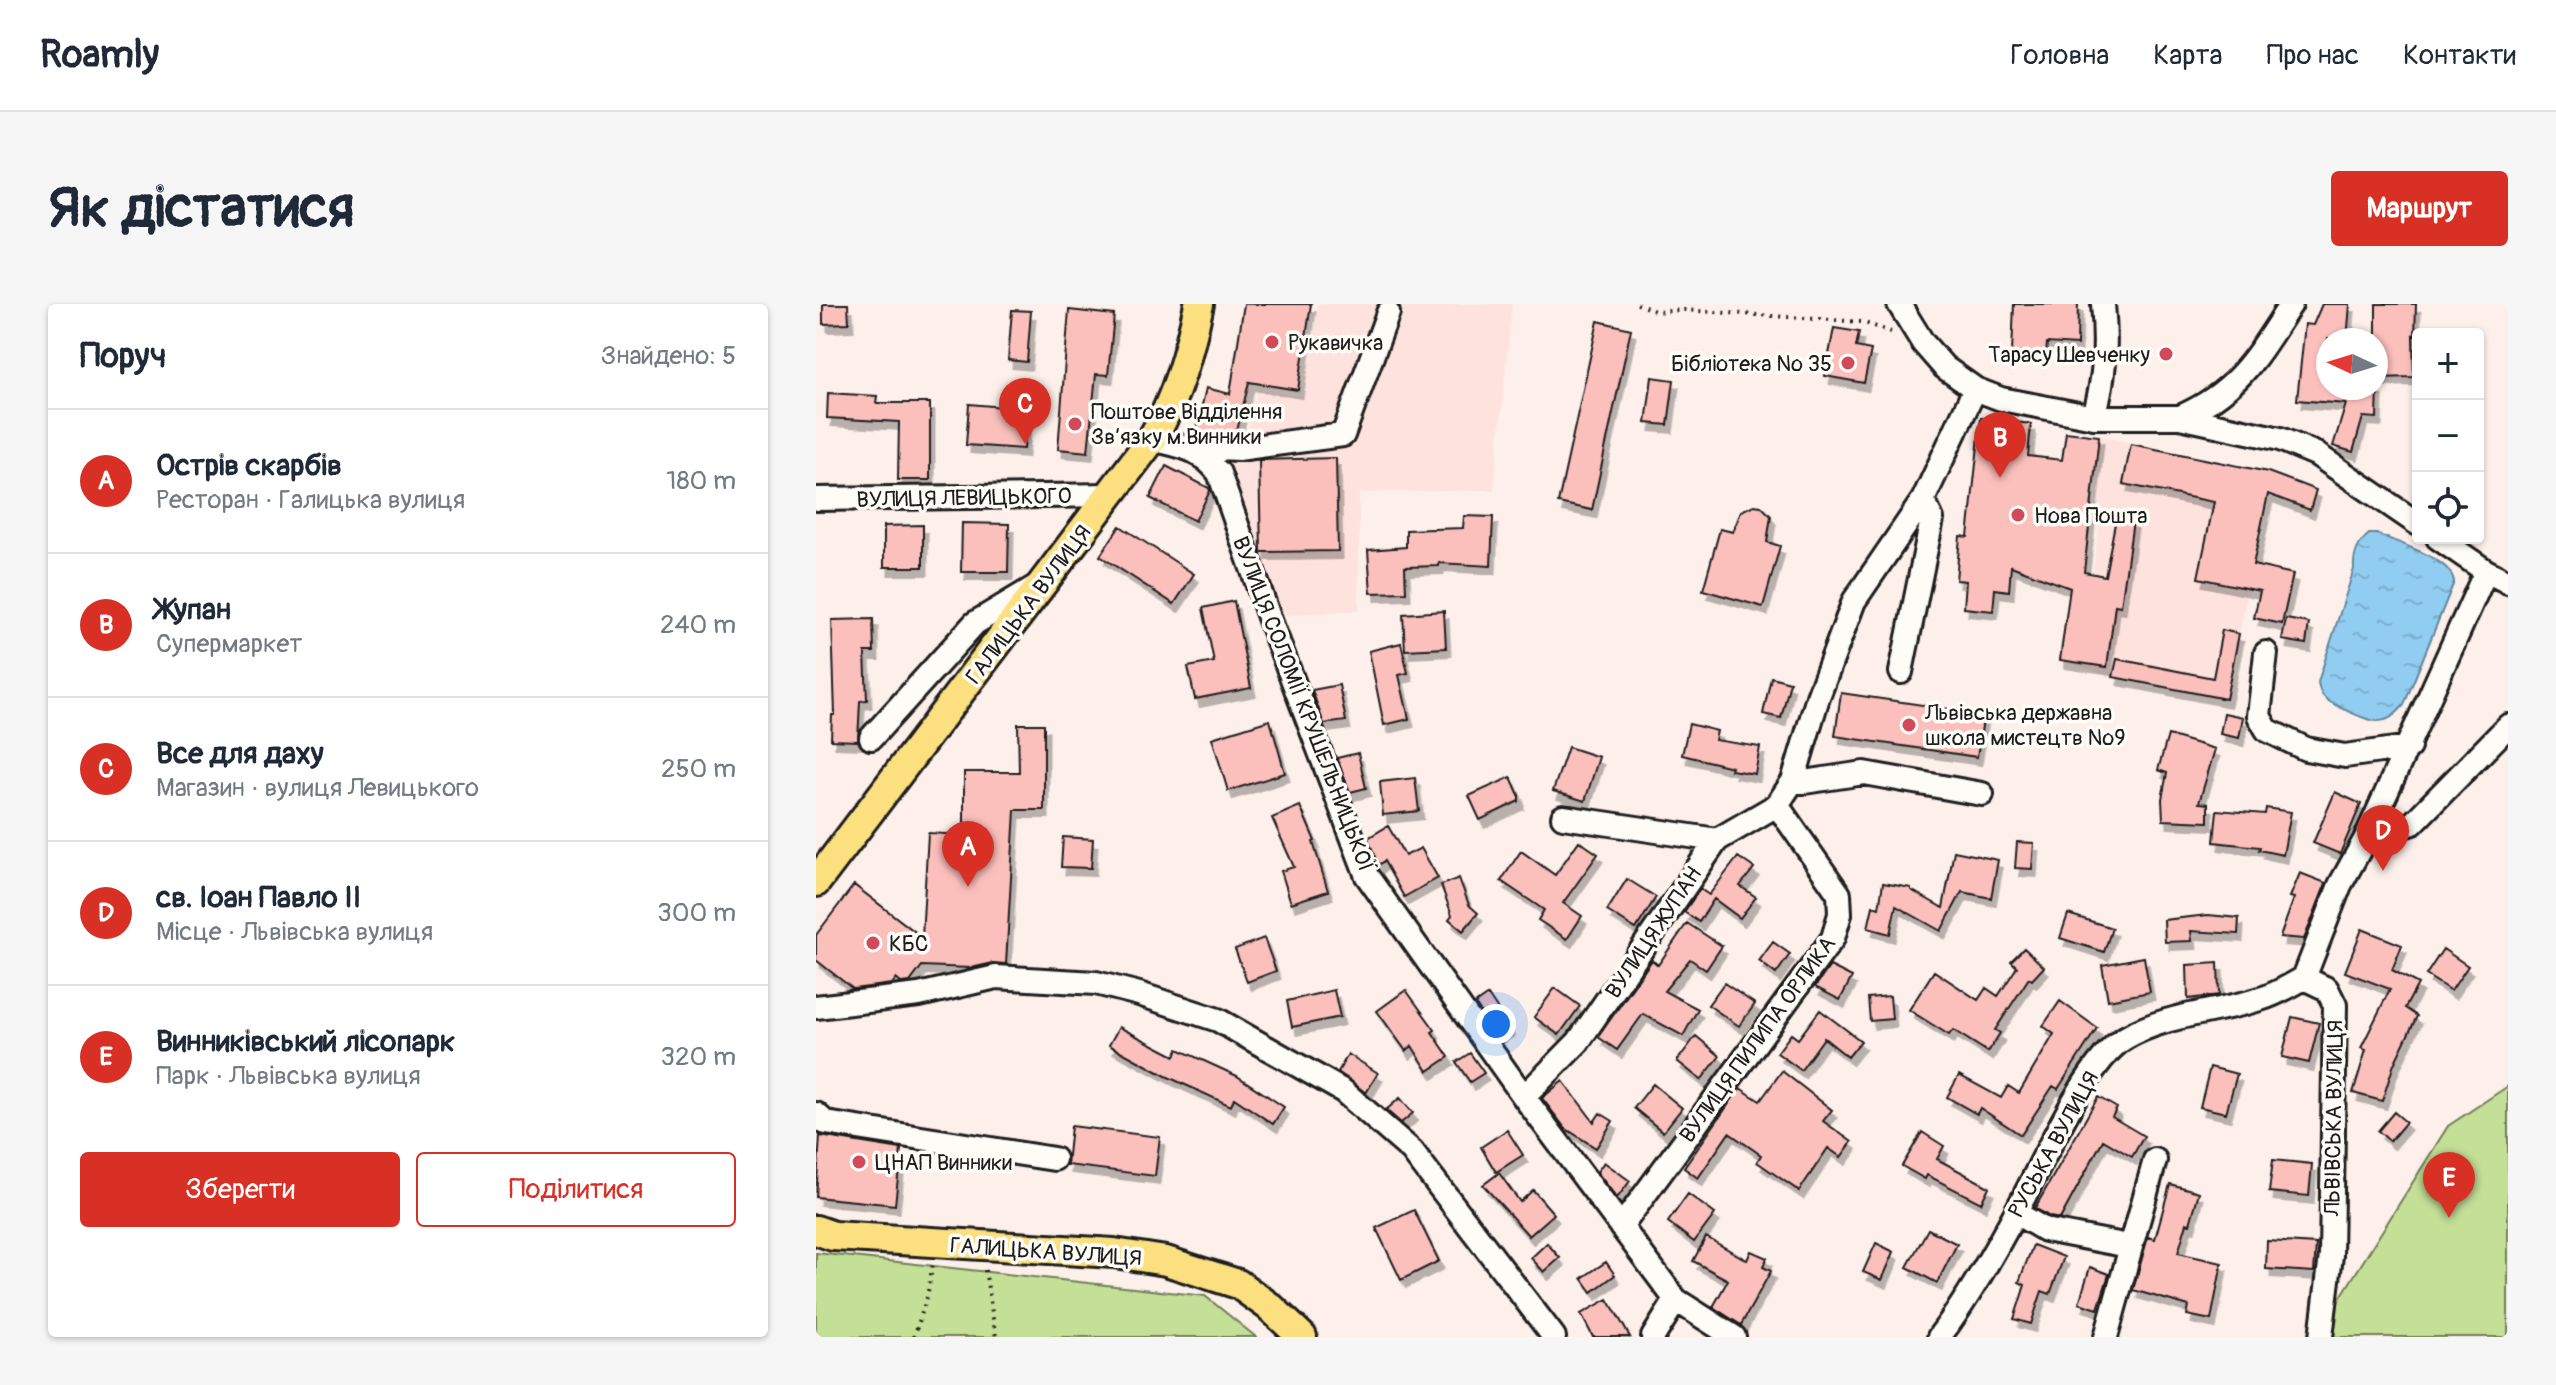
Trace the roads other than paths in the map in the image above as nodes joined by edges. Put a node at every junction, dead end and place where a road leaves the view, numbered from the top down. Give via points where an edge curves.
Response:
1 (1199, 304) edge
2 (1899, 304) edge
3 (2103, 304) edge
4 (2291, 304) edge
5 (1388, 313) dead end
6 (1975, 389) junction
7 (2094, 417) junction
8 (2180, 417) junction
9 (1152, 439) junction
10 (1208, 460) junction
11 (1112, 495) junction
12 (816, 499) edge
13 (1923, 500) junction
14 (2412, 520) edge
15 (2447, 544) edge
16 (2486, 571) junction
17 (1047, 580) junction
18 (2508, 582) edge
19 (2266, 653) dead end
20 (1901, 672) dead end
21 (2508, 726) edge
22 (871, 738) dead end
23 (2409, 747) junction
24 (1793, 781) junction
25 (1982, 794) dead end
26 (1777, 805) junction
27 (1563, 817) dead end
28 (2366, 838) junction
29 (1717, 840) junction
30 (816, 882) edge
31 (2304, 978) junction
32 (816, 1007) edge
33 (1524, 1097) junction
34 (816, 1114) edge
35 (1054, 1159) dead end
36 (2155, 1160) dead end
37 (2016, 1213) junction
38 (1621, 1227) junction
39 (816, 1230) edge
40 (2129, 1246) junction
41 (1676, 1300) junction
42 (1302, 1337) edge
43 (1554, 1337) edge
44 (1653, 1337) edge
45 (1734, 1337) edge
46 (1939, 1337) edge
47 (2106, 1337) edge
48 (2321, 1337) edge

1 - 9 main road, ГАЛИЦЬКА ВУЛИЦЯ via 1181,377
2 - 6 street via 1944,367
3 - 7 street via 2104,381
4 - 8 street via 2244,373 2207,405
5 - 10 street via 1343,435 1221,448
6 - 7 street
6 - 13 street, ВУЛИЦЯ ЖУПАН
7 - 8 street
8 - 14 street via 2280,439 2316,454
9 - 10 street via 1194,449
9 - 11 main road, ГАЛИЦЬКА ВУЛИЦЯ
10 - 33 street, ВУЛИЦЯ СОЛОМІЇ КРУШЕЛЬНИЦЬКОЇ via 1219,473 1367,876
11 - 12 street, ВУЛИЦЯ ЛЕВИЦЬКОГО
11 - 17 main road, ГАЛИЦЬКА ВУЛИЦЯ
13 - 20 street via 1932,519
13 - 24 street, ВУЛИЦЯ ЖУПАН via 1854,601
15 - 16 street
16 - 18 street
16 - 23 street
17 - 22 street via 975,623
17 - 30 main road, ГАЛИЦЬКА ВУЛИЦЯ
19 - 23 street via 2259,716 2267,730 2306,749 2345,756
21 - 28 street via 2413,823
23 - 28 street
24 - 25 street via 1864,773
24 - 26 street, ВУЛИЦЯ ЖУПАН
26 - 29 street, ВУЛИЦЯ ЖУПАН
26 - 38 street, ВУЛИЦЯ ПИЛИПА ОРЛИКА via 1839,894 1833,938
27 - 29 street
28 - 31 street via 2340,885
29 - 33 street, ВУЛИЦЯ ЖУПАН via 1578,1042
31 - 37 street, РУСЬКА ВУЛИЦЯ via 2262,999 2177,1018 2124,1038 2101,1058
31 - 48 street, ЛЬВІВСЬКА ВУЛИЦЯ via 2327,989 2335,1005 2331,1255
32 - 43 street via 919,995 996,977 1096,983 1218,1020 1343,1091 1412,1151
33 - 38 street, ВУЛИЦЯ СОЛОМІЇ КРУШЕЛЬНИЦЬКОЇ
34 - 35 street via 826,1123
36 - 40 street
37 - 40 street via 2045,1230
37 - 46 street, РУСЬКА ВУЛИЦЯ
38 - 41 street, ВУЛИЦЯ СОЛОМІЇ КРУШЕЛЬНИЦЬКОЇ
39 - 42 main road, ГАЛИЦЬКА ВУЛИЦЯ via 833,1236 1114,1253 1166,1261 1238,1284
40 - 47 street
41 - 44 street
41 - 45 street, ВУЛИЦЯ СОЛОМІЇ КРУШЕЛЬНИЦЬКОЇ

